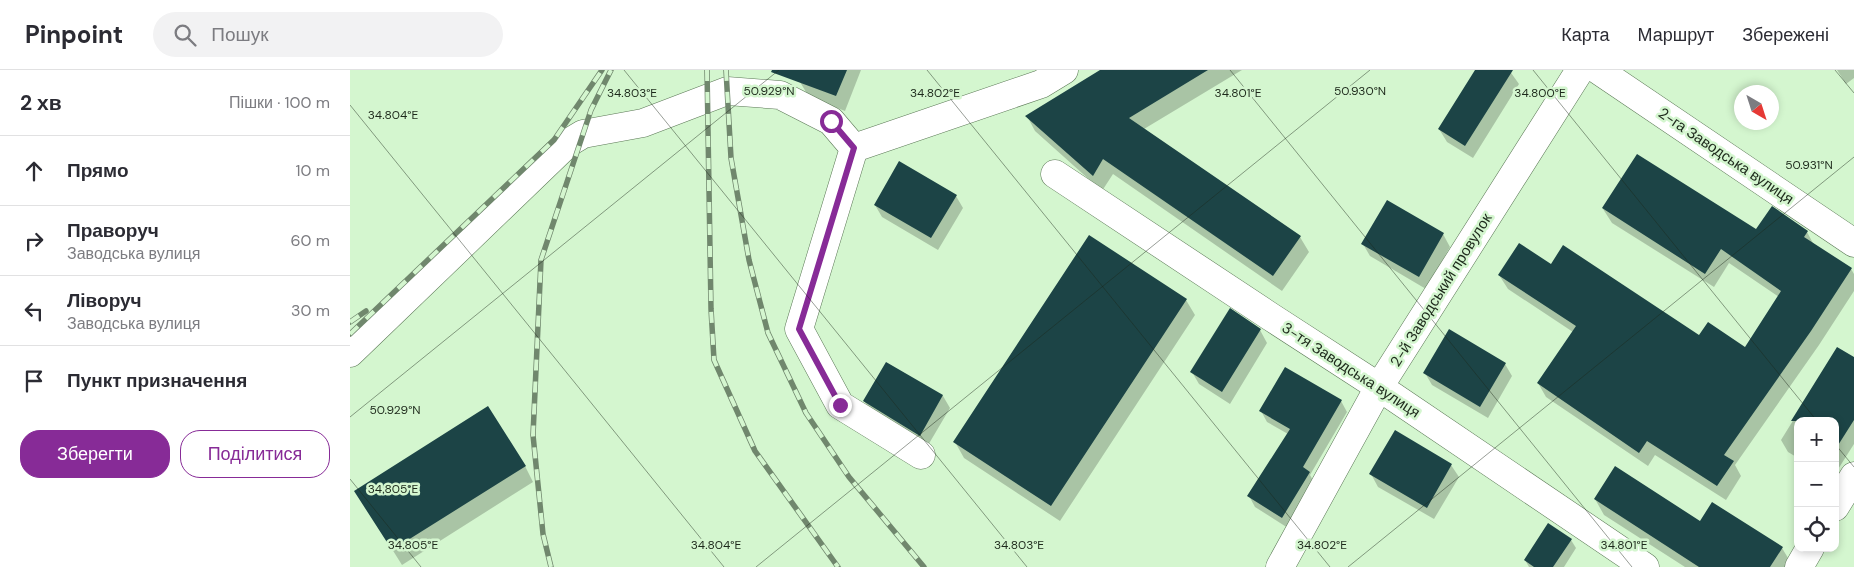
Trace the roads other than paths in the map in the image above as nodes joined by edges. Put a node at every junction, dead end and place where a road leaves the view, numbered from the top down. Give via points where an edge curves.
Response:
1 (1064, 70) edge
2 (1580, 70) edge
3 (1598, 70) edge
4 (854, 148) junction
5 (1056, 174) dead end
6 (1854, 242) edge
7 (350, 353) edge
8 (1380, 387) junction
9 (921, 455) dead end
10 (1854, 476) edge
11 (1839, 500) edge
12 (1808, 552) edge
13 (1280, 567) edge
14 (1645, 567) edge
15 (1799, 567) edge

1 - 4 street via 1041,84
2 - 8 street, 2-й Заводський провулок
3 - 6 street, 2-га Заводська вулиця
4 - 7 street via 831,121 780,95 727,91 643,123 583,134 568,143
4 - 9 street via 799,329 840,405
5 - 8 street, 3-тя Заводська вулиця
8 - 13 street, 2-й Заводський провулок
8 - 14 street, 3-тя Заводська вулиця
10 - 11 street
12 - 15 street

